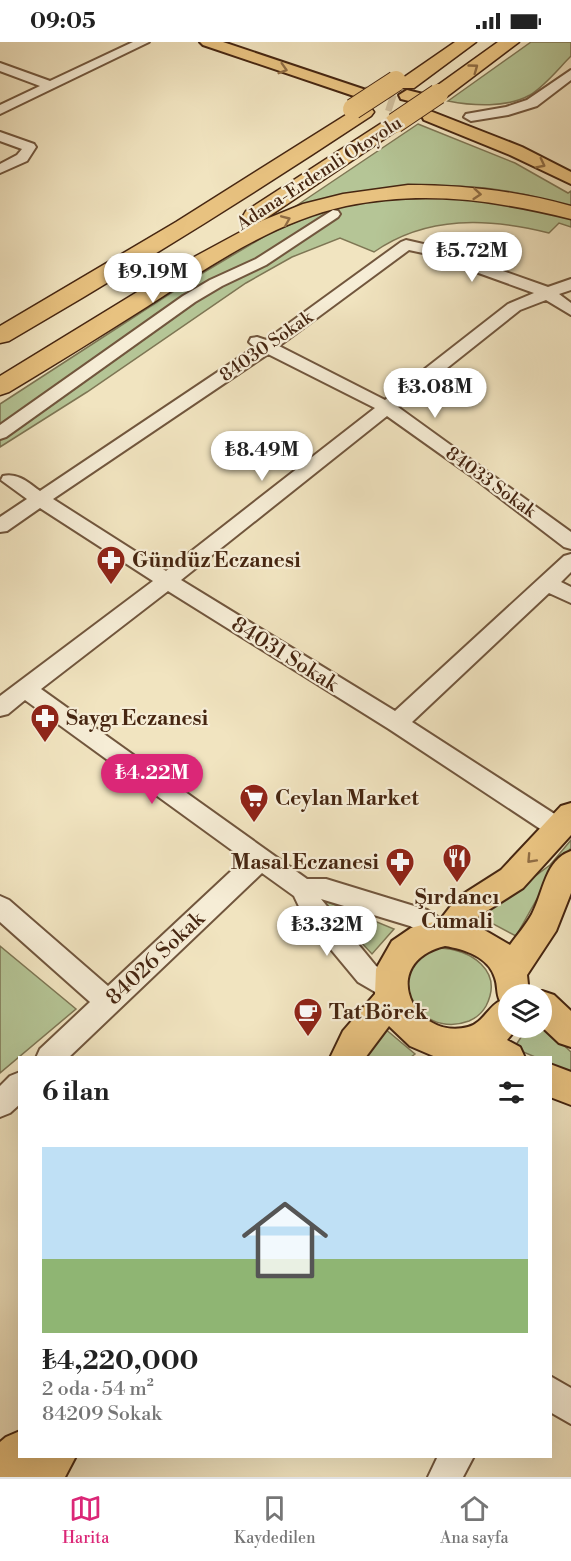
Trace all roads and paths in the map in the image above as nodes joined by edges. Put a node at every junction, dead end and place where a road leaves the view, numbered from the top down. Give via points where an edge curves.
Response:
1 (143, 42) edge
2 (208, 42) edge
3 (249, 42) edge
4 (441, 42) edge
5 (467, 42) edge
6 (509, 44) edge
7 (0, 67) edge
8 (571, 74) edge
9 (49, 85) junction
10 (403, 99) junction
11 (364, 100) junction
12 (436, 106) junction
13 (0, 110) edge
14 (471, 117) junction
15 (0, 136) edge
16 (571, 161) edge
17 (0, 170) edge
18 (571, 179) edge
19 (571, 213) edge
20 (333, 214) dead end
21 (571, 284) edge
22 (546, 292) junction
23 (571, 310) edge
24 (0, 326) edge
25 (0, 336) edge
26 (259, 343) junction
27 (0, 374) edge
28 (0, 387) edge
29 (386, 408) junction
30 (0, 433) edge
31 (10, 480) dead end
32 (40, 500) junction
33 (0, 526) edge
34 (571, 542) edge
35 (571, 561) edge
36 (167, 581) junction
37 (548, 583) junction
38 (571, 596) edge
39 (24, 688) junction
40 (0, 708) edge
41 (397, 723) junction
42 (565, 822) edge
43 (261, 858) junction
44 (571, 864) edge
45 (303, 890) junction
46 (0, 907) edge
47 (445, 932) junction
48 (515, 984) edge
49 (517, 984) edge
50 (391, 993) junction
51 (108, 1002) junction
52 (552, 1015) edge
53 (498, 1027) edge
54 (571, 1032) edge
55 (463, 1047) edge
56 (51, 1056) edge
57 (348, 1056) edge
58 (500, 1056) edge
59 (552, 1081) edge
60 (18, 1087) edge
61 (571, 1089) edge
62 (0, 1104) edge
63 (552, 1394) edge
64 (571, 1408) edge
65 (18, 1453) edge
66 (54, 1458) edge
67 (458, 1458) edge
68 (0, 1473) edge
69 (38, 1477) edge
70 (445, 1477) edge

1 - 9 street
2 -> 11 main road
3 - 11 main road
4 - 10 highway
5 - 10 highway, Adana-Erdemli Otoyolu
12 -> 6 highway, Adana-Erdemli Otoyolu
7 - 9 street
8 - 14 street via 532,103
9 - 13 street
10 - 11 highway, Adana-Erdemli Otoyolu
10 - 12 highway, Adana-Erdemli Otoyolu, bridge
10 - 27 highway, Adana-Erdemli Otoyolu via 186,259
11 - 24 highway via 240,182
11 - 25 highway, Adana-Erdemli Otoyolu via 273,173
12 - 14 main road
12 -> 18 main road
14 - 16 main road
15 - 17 street via 25,144 30,151
28 -> 19 highway via 202,262 311,209 364,196 439,191 480,193
20 - 30 street via 261,262 189,299
21 - 22 street
22 - 23 street
22 - 26 street, 84030 Sokak via 406,245
22 - 29 street via 514,308
26 - 29 street, 84033 Sokak
26 - 32 street, 84030 Sokak
29 - 34 street, 84033 Sokak
29 - 36 street
31 - 32 street, 84031 Sokak
32 - 33 street, 84030 Sokak
32 - 36 street, 84031 Sokak
35 - 37 street
36 - 39 street
36 - 41 street, 84031 Sokak
37 - 38 street
37 - 41 street
39 - 40 street
39 - 43 street
41 - 42 street, 84031 Sokak
42 -> 47 main road via 512,879 468,908
43 - 45 street
43 - 51 street, 84026 Sokak
44 - 49 main road via 563,874
45 - 47 street via 326,889 418,918
45 - 50 street via 313,909 367,974
46 - 51 street
47 - 48 main road via 469,935 486,944 500,956
47 - 50 main road via 414,940 400,952 391,969
50 - 55 main road via 394,1007 406,1024 424,1037
50 - 57 main road
51 - 56 street, 84026 Sokak
52 - 54 main road
53 - 55 main road
55 - 58 main road
59 - 61 main road
60 - 62 street
63 - 64 street
65 - 68 main road
66 - 69 main road
67 - 70 street

